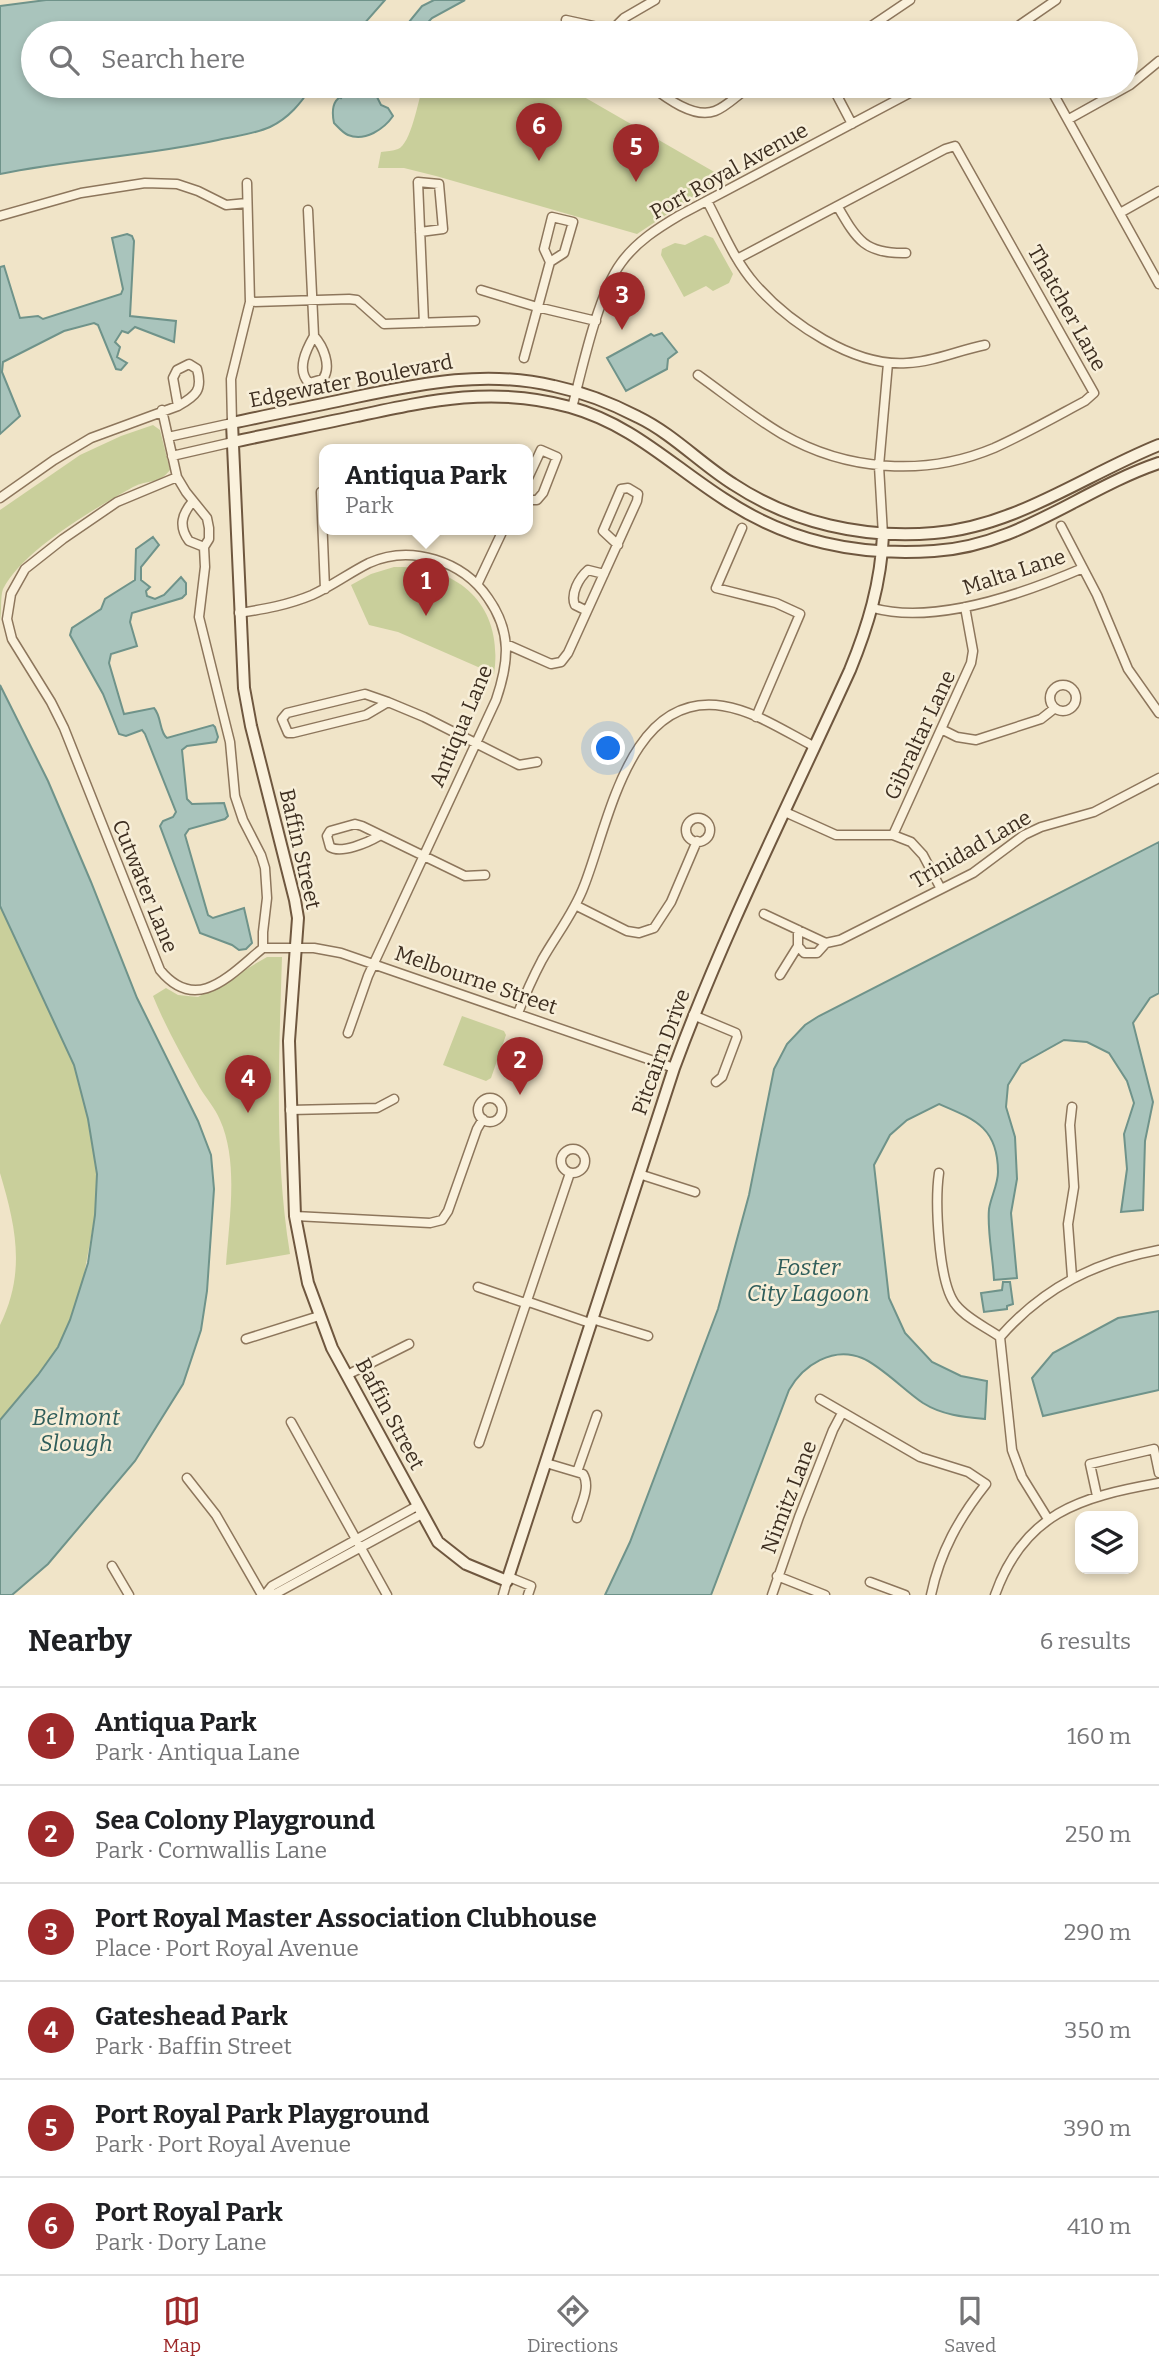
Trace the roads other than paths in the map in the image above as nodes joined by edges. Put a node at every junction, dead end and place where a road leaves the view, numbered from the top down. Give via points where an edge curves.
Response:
1 (655, 0) edge
2 (910, 0) edge
3 (1056, 0) edge
4 (566, 20) dead end
5 (570, 21) edge
6 (621, 21) edge
7 (879, 21) edge
8 (1028, 21) edge
9 (1159, 61) edge
10 (1138, 78) edge
11 (670, 98) edge
12 (734, 98) edge
13 (838, 98) edge
14 (901, 98) edge
15 (1056, 98) edge
16 (1107, 98) edge
17 (1069, 120) junction
18 (852, 124) junction
19 (247, 183) dead end
20 (1159, 191) edge
21 (707, 201) junction
22 (247, 203) junction
23 (838, 207) junction
24 (308, 210) dead end
25 (1120, 213) junction
26 (0, 216) edge
27 (420, 232) junction
28 (906, 253) dead end
29 (737, 259) junction
30 (550, 262) junction
31 (1159, 284) edge
32 (481, 290) dead end
33 (311, 299) junction
34 (250, 302) junction
35 (537, 307) junction
36 (475, 321) dead end
37 (596, 321) junction
38 (424, 323) junction
39 (314, 336) junction
40 (985, 345) dead end
41 (524, 358) dead end
42 (888, 363) junction
43 (698, 375) dead end
44 (576, 392) junction
45 (178, 406) junction
46 (572, 408) junction
47 (162, 411) junction
48 (232, 423) junction
49 (168, 437) junction
50 (233, 442) junction
51 (1159, 446) edge
52 (172, 456) junction
53 (1159, 463) edge
54 (533, 466) edge
55 (879, 466) junction
56 (177, 477) junction
57 (0, 498) edge
58 (533, 500) edge
59 (193, 501) junction
60 (1061, 526) dead end
61 (742, 528) dead end
62 (323, 535) edge
63 (501, 535) edge
64 (883, 535) junction
65 (618, 545) junction
66 (204, 547) junction
67 (882, 553) junction
68 (1083, 568) junction
69 (604, 574) junction
70 (478, 583) junction
71 (325, 589) junction
72 (965, 607) junction
73 (873, 608) junction
74 (587, 611) junction
75 (240, 613) junction
76 (506, 644) junction
77 (388, 702) junction
78 (1055, 708) dead end
79 (1159, 713) edge
80 (756, 717) junction
81 (941, 729) junction
82 (475, 743) junction
83 (815, 747) junction
84 (537, 762) dead end
85 (1159, 778) edge
86 (785, 812) junction
87 (894, 835) junction
88 (379, 836) junction
89 (697, 841) dead end
90 (423, 857) junction
91 (485, 875) dead end
92 (941, 889) junction
93 (576, 906) junction
94 (764, 914) dead end
95 (798, 930) junction
96 (826, 943) junction
97 (798, 946) junction
98 (263, 948) junction
99 (296, 948) junction
100 (373, 963) junction
101 (780, 975) dead end
102 (518, 1013) junction
103 (693, 1015) junction
104 (348, 1033) dead end
105 (674, 1068) junction
106 (716, 1082) dead end
107 (394, 1099) dead end
108 (1072, 1107) dead end
109 (290, 1110) junction
110 (483, 1119) dead end
111 (570, 1172) dead end
112 (639, 1174) junction
113 (939, 1174) dead end
114 (695, 1192) dead end
115 (295, 1216) junction
116 (1159, 1250) edge
117 (1072, 1277) junction
118 (478, 1287) dead end
119 (526, 1302) junction
120 (318, 1316) junction
121 (591, 1321) junction
122 (648, 1336) dead end
123 (1000, 1336) junction
124 (246, 1339) dead end
125 (409, 1345) dead end
126 (347, 1376) junction
127 (820, 1399) dead end
128 (842, 1413) junction
129 (597, 1415) dead end
130 (291, 1422) dead end
131 (479, 1443) dead end
132 (546, 1463) junction
133 (577, 1472) junction
134 (1159, 1473) edge
135 (187, 1478) dead end
136 (1159, 1483) edge
137 (1097, 1496) junction
138 (419, 1510) junction
139 (577, 1518) dead end
140 (1048, 1519) junction
141 (359, 1543) junction
142 (112, 1566) dead end
143 (777, 1576) junction
144 (508, 1579) junction
145 (870, 1582) dead end
146 (128, 1595) edge
147 (263, 1595) edge
148 (272, 1595) edge
149 (387, 1595) edge
150 (503, 1595) edge
151 (528, 1595) edge
152 (772, 1595) edge
153 (825, 1595) edge
154 (905, 1595) edge
155 (931, 1595) edge
156 (995, 1595) edge

1 - 6 street
2 - 7 street
3 - 8 street
4 - 5 street
9 - 10 street
11 - 12 street via 688,109 710,112
13 - 18 street
14 - 18 street, Port Royal Avenue
15 - 17 street
16 - 17 street
17 - 25 street
18 - 21 street, Port Royal Avenue
19 - 22 street, Baffin Street
20 - 25 street
21 - 29 street
21 - 37 street, Port Royal Avenue via 633,248 611,281
22 - 26 street via 226,205 177,184 145,183 81,193
22 - 34 street, Baffin Street
23 - 28 street via 860,241 885,253
23 - 29 street, Thatcher Lane
23 - 55 street, Thatcher Lane via 955,146 1094,393 992,449 929,465
24 - 33 street
25 - 31 street
27 - 27 street via 443,229 439,184 418,182
27 - 38 street
29 - 42 street via 770,299 810,330 844,350
30 - 30 street via 564,253 573,222 552,217 544,249
30 - 35 street
32 - 35 street
33 - 34 street
33 - 38 street via 357,300 384,324
33 - 39 street
34 - 48 street, Baffin Street via 231,379
35 - 37 street
35 - 41 street
36 - 38 street
37 - 44 street, Port Royal Avenue
39 - 39 street via 303,355 304,377 309,383 327,374 324,350
40 - 42 street via 923,362
42 - 55 street
43 - 55 street, Thatcher Lane via 769,426 808,447
44 - 46 street, Port Royal Avenue
44 - 48 street, Edgewater Boulevard via 503,378 445,380
44 - 64 street, Edgewater Boulevard via 639,417 733,484 782,511
45 - 45 street via 197,393 197,369 189,364 173,378
45 - 47 street
46 - 50 street, Edgewater Boulevard via 530,399 451,397
46 - 67 street, Edgewater Boulevard via 631,433 723,499 775,527 818,543
47 - 49 street
47 - 57 street via 91,438
48 - 49 street, Edgewater Boulevard
48 - 50 street, Baffin Street
49 - 52 street
50 - 52 street, Edgewater Boulevard
50 - 75 street, Baffin Street
51 - 64 street, Edgewater Boulevard via 1006,518 936,533
52 - 56 street
53 - 67 street, Edgewater Boulevard via 1046,519 992,539 937,551
54 - 58 street via 541,450 557,457 540,498
55 - 64 street
56 - 59 street
56 - 98 street, Cutwater Lane via 117,502 25,569 11,594 9,630 64,728 167,979 202,991
59 - 66 street via 207,518 209,539
59 - 66 street via 183,514 183,528 189,541
60 - 68 street
61 - 80 street via 716,588 800,614
62 - 71 street
63 - 70 street
64 - 67 street, Pitcairn Drive
65 - 65 street via 638,498 628,488 621,489 603,527 605,535
65 - 69 street
66 - 98 street via 199,617 230,741 235,796 265,868
67 - 73 street, Pitcairn Drive
68 - 72 street, Malta Lane via 1022,592
68 - 79 street via 1128,668
69 - 74 street
69 - 74 street via 588,570 574,594 575,605
70 - 71 street, Antiqua Lane via 450,565 407,555 370,563
70 - 76 street, Antiqua Lane via 499,616
71 - 75 street, Antiqua Lane via 277,607
72 - 73 street, Malta Lane via 902,612
72 - 81 street, Gibraltar Lane via 971,663
73 - 83 street, Pitcairn Drive
74 - 76 street via 568,653 556,664
75 - 99 street, Baffin Street via 244,688 295,900
76 - 82 street, Antiqua Lane via 504,676
77 - 77 street via 365,694 287,713 282,719 288,733 293,733 366,715
77 - 82 street
78 - 81 street via 1041,719 976,740
80 - 83 street
80 - 93 street via 723,706 691,706 651,731 605,821
81 - 87 street, Gibraltar Lane
82 - 84 street via 519,765
82 - 90 street, Antiqua Lane
83 - 86 street, Pitcairn Drive
85 - 92 street, Trinidad Lane via 1094,812 1024,835
86 - 87 street via 836,835
86 - 103 street, Pitcairn Drive
87 - 92 street via 917,847
88 - 88 street via 336,850 327,836 355,824
88 - 90 street
89 - 93 street via 671,902 654,928 627,932
90 - 91 street via 465,876
90 - 100 street, Antiqua Lane
92 - 96 street, Trinidad Lane
93 - 102 street via 542,959
94 - 95 street
95 - 96 street
95 - 97 street
96 - 97 street, Trinidad Lane via 813,954
97 - 101 street
98 - 99 street, Melbourne Street
99 - 100 street, Melbourne Street via 341,953
99 - 109 street, Baffin Street via 289,1041
100 - 102 street, Melbourne Street
100 - 104 street, Antiqua Lane
102 - 105 street, Melbourne Street
103 - 105 street, Pitcairn Drive
103 - 106 street via 736,1033 722,1077
105 - 112 street, Pitcairn Drive
107 - 109 street via 377,1108
108 - 117 street via 1074,1187 1068,1224
109 - 115 street, Baffin Street
110 - 115 street via 442,1220
111 - 119 street
112 - 114 street
112 - 121 street, Pitcairn Drive
113 - 123 street via 936,1191 944,1283 958,1307
115 - 120 street, Baffin Street
116 - 117 street
117 - 123 street
118 - 119 street
119 - 121 street
119 - 131 street
120 - 124 street
120 - 126 street, Baffin Street
121 - 122 street
121 - 132 street, Pitcairn Drive
123 - 140 street via 1012,1450
125 - 126 street
126 - 138 street, Baffin Street
127 - 128 street
128 - 143 street, Nimitz Lane
128 - 155 street via 920,1457 968,1472 986,1484 963,1513 935,1575
129 - 133 street
130 - 141 street
132 - 133 street
132 - 144 street, Pitcairn Drive
133 - 139 street via 587,1481
134 - 137 street via 1154,1449 1090,1464
135 - 147 street via 216,1515
136 - 137 street
137 - 140 street
138 - 141 street
138 - 144 street, Baffin Street via 448,1552 466,1564
140 - 156 street via 1018,1550
141 - 147 street via 272,1586
141 - 148 street
141 - 149 street
142 - 146 street
143 - 152 street, Nimitz Lane
143 - 153 street
144 - 150 street, Pitcairn Drive
144 - 151 street via 531,1586
145 - 154 street

